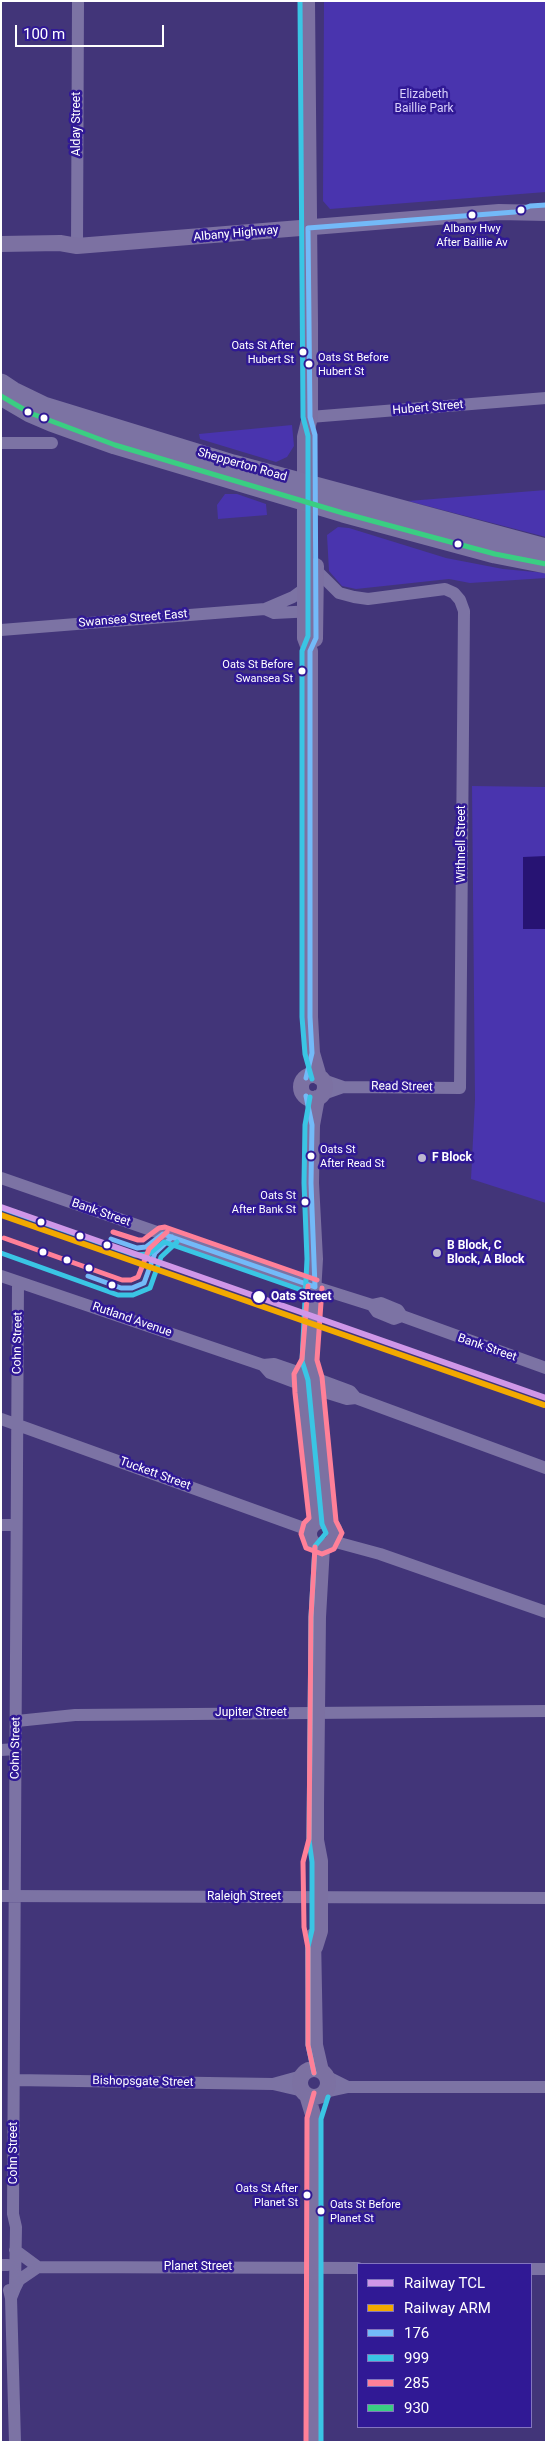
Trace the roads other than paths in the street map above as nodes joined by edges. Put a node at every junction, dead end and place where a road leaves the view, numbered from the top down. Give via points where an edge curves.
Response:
1 (78, 1) edge
2 (307, 1) edge
3 (546, 205) edge
4 (515, 212) junction
5 (546, 213) edge
6 (308, 228) junction
7 (1, 244) edge
8 (77, 246) junction
9 (1, 255) edge
10 (2, 395) edge
11 (546, 398) edge
12 (310, 417) junction
13 (1, 443) edge
14 (52, 443) dead end
15 (311, 494) junction
16 (546, 548) edge
17 (546, 564) edge
18 (316, 570) junction
19 (304, 589) junction
20 (265, 609) junction
21 (310, 611) junction
22 (1, 630) edge
23 (316, 1087) junction
24 (460, 1088) joint
25 (1, 1178) edge
26 (1, 1276) edge
27 (18, 1282) junction
28 (315, 1287) junction
29 (546, 1368) edge
30 (309, 1377) junction
31 (1, 1419) edge
32 (17, 1424) junction
33 (546, 1468) edge
34 (1, 1525) edge
35 (16, 1525) junction
36 (318, 1525) junction
37 (327, 1544) junction
38 (546, 1612) edge
39 (546, 1712) edge
40 (316, 1713) junction
41 (17, 1721) junction
42 (16, 1749) junction
43 (1, 1750) edge
44 (1, 1896) edge
45 (15, 1896) junction
46 (315, 1898) junction
47 (546, 1898) edge
48 (14, 2080) junction
49 (314, 2083) junction
50 (546, 2087) edge
51 (13, 2214) junction
52 (15, 2250) junction
53 (5, 2265) edge
54 (38, 2267) junction
55 (314, 2268) junction
56 (357, 2268) edge
57 (532, 2269) edge
58 (546, 2269) edge
59 (13, 2293) junction
60 (14, 2442) edge
61 (313, 2442) edge

1 - 8 street, Alday Street
2 - 6 main road
3 - 4 main road, Albany Highway via 530,206
4 - 5 main road, Albany Highway
4 - 6 main road, Albany Highway
6 - 8 main road, Albany Highway
6 - 12 main road
7 - 8 main road, Albany Highway via 60,243
8 - 9 main road, Albany Highway via 61,253
10 - 15 highway, Shepperton Road via 13,391 44,406
11 - 12 street, Hubert Street
12 - 15 main road via 305,437
13 - 14 street
15 - 16 highway, Shepperton Road
15 - 17 highway, Shepperton Road via 496,554
15 - 18 main road
15 - 19 main road
18 - 21 main road
18 - 24 street, Withnell Street via 339,593 368,599 445,589 454,593 464,611
19 - 20 street, Swansea Street East
19 - 21 main road
20 - 21 street, Swansea Street East via 274,613
20 - 22 street, Swansea Street East
21 - 23 main road via 316,638 310,651 310,1017
23 - 24 street, Read Street
23 - 28 main road via 311,1183
25 - 28 street, Bank Street
26 - 27 street, Rutland Avenue
27 - 30 street, Rutland Avenue via 263,1365 270,1372
27 - 32 street, Cohn Street
28 - 29 street, Bank Street via 372,1305 378,1312 394,1319 402,1316
28 - 30 main road
30 - 33 street, Rutland Avenue via 347,1400 356,1398
30 - 36 main road
31 - 32 street, Tuckett Street
32 - 35 street, Cohn Street
32 - 36 street, Tuckett Street
34 - 35 street
35 - 41 street, Cohn Street
36 - 37 main road via 334,1529
36 - 37 main road via 311,1542
37 - 38 street via 380,1554
37 - 40 main road via 318,1617
39 - 40 street, Jupiter Street
40 - 41 street, Jupiter Street via 75,1714
40 - 46 main road via 316,1840 320,1861
41 - 42 street, Cohn Street
42 - 43 street
42 - 45 street, Cohn Street
44 - 45 street, Raleigh Street
45 - 46 street, Raleigh Street
45 - 48 street, Cohn Street
46 - 47 street, Raleigh Street
46 - 49 main road via 311,1927 315,1947 315,2045 310,2058
48 - 49 street, Bishopsgate Street
48 - 51 street, Cohn Street
49 - 50 street, Bishopsgate Street via 348,2087
49 - 55 main road
51 - 52 street, Cohn Street
51 - 53 street, Cohn Street
52 - 54 street
52 - 59 street, Cohn Street
53 - 59 street, Cohn Street via 8,2289
54 - 55 street, Planet Street
54 - 59 street via 19,2280
55 - 56 street, Planet Street
55 - 61 main road
57 - 58 street
59 - 60 street, Cohn Street

